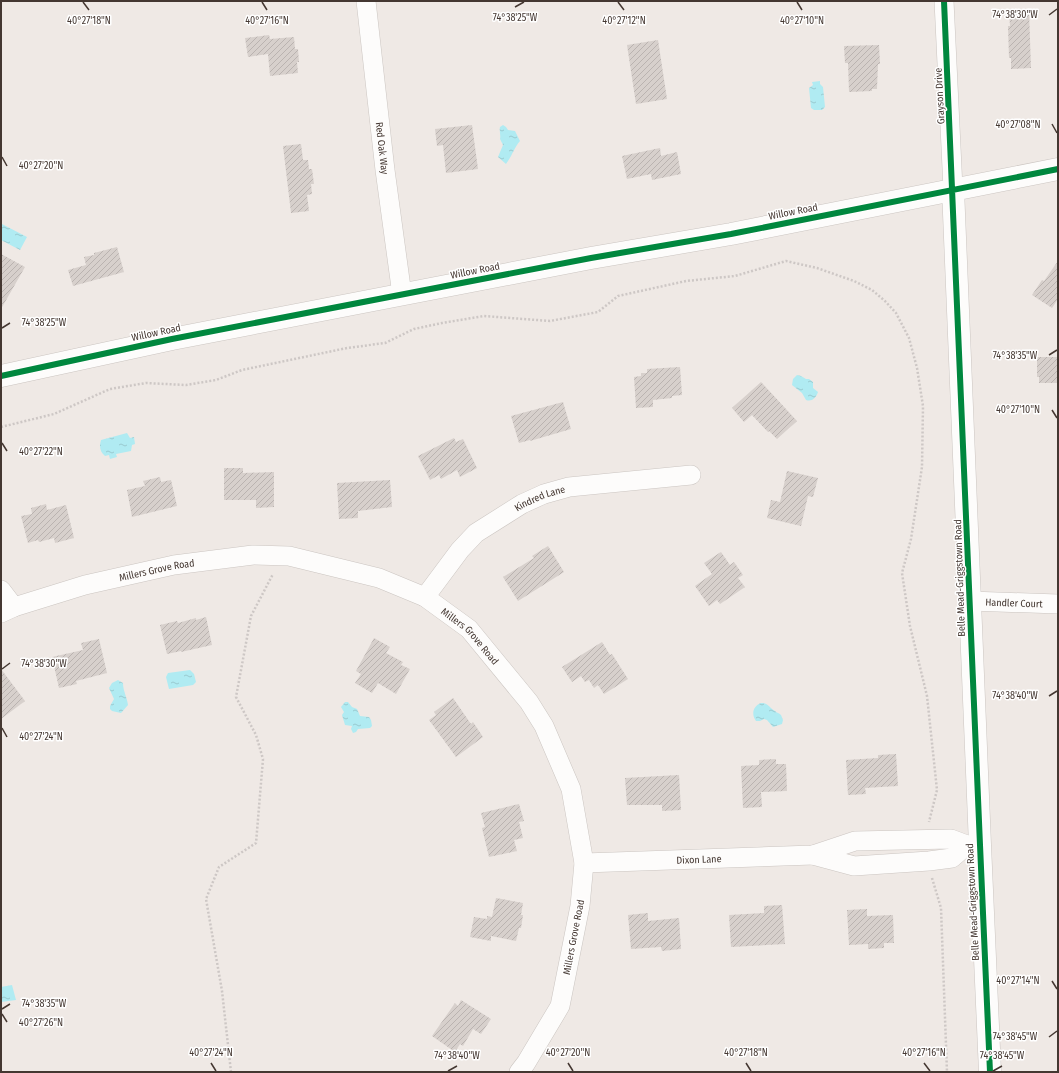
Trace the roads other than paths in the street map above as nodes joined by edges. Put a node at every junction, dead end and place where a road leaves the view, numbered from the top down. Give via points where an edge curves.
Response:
1 (366, 1) edge
2 (944, 1) edge
3 (1058, 169) edge
4 (953, 189) junction
5 (402, 295) junction
6 (1, 376) edge
7 (691, 475) dead end
8 (1, 590) edge
9 (425, 597) junction
10 (970, 601) junction
11 (1058, 604) edge
12 (7, 610) edge
13 (973, 845) junction
14 (584, 863) junction
15 (519, 1072) edge
16 (990, 1072) edge

1 - 5 street, Red Oak Way
2 - 4 street, Grayson Drive
3 - 4 street
4 - 5 street, Willow Road via 731,234
4 - 10 street, Belle Mead-Griggstown Road
5 - 6 street, Willow Road via 172,339
7 - 9 street, Kindred Lane via 569,487 522,504 476,533
8 - 12 street, Millers Grove Road
9 - 12 street, Millers Grove Road via 379,578 289,556 253,555 166,567 85,586
9 - 14 street, Millers Grove Road via 469,629 529,702 544,726 571,789
10 - 11 street, Handler Court
10 - 13 street, Belle Mead-Griggstown Road
13 - 14 street, Dixon Lane via 951,839 855,841 814,855
13 - 16 street, Belle Mead-Griggstown Road
14 - 15 street, Millers Grove Road via 580,906 560,1006

